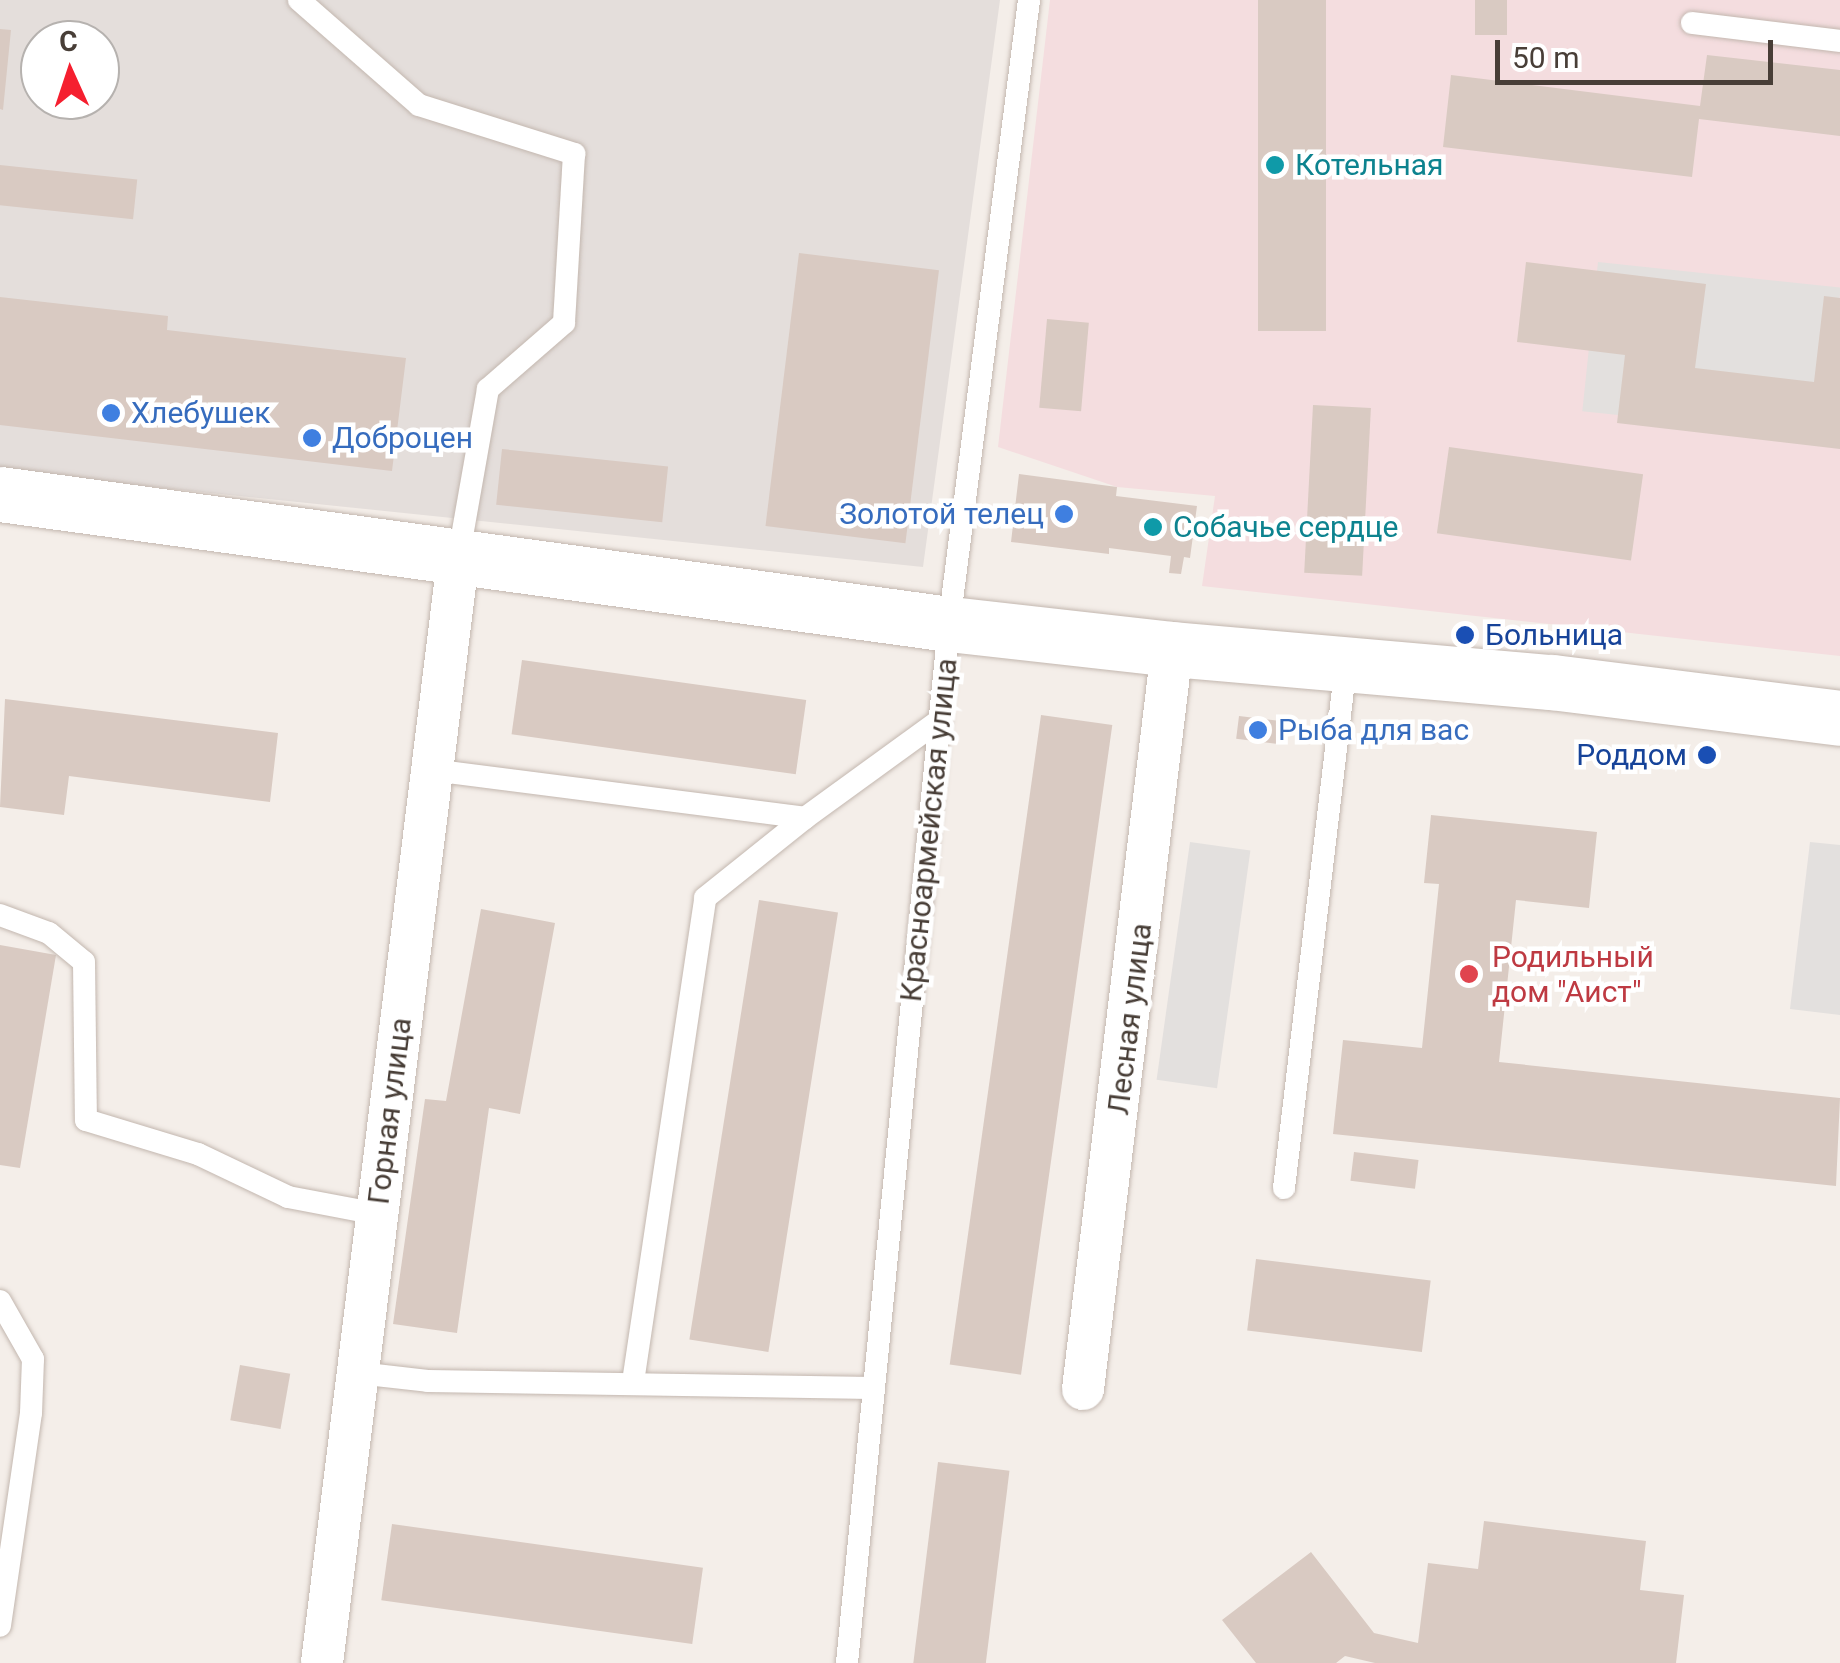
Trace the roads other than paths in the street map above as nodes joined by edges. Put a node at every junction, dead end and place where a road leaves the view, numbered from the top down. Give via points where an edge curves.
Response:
1 (299, 0) edge
2 (1029, 0) edge
3 (1692, 23) dead end
4 (1840, 41) edge
5 (0, 494) edge
6 (458, 560) junction
7 (950, 624) junction
8 (1172, 649) junction
9 (1346, 664) junction
10 (1840, 718) edge
11 (940, 720) junction
12 (432, 770) junction
13 (806, 818) junction
14 (0, 915) edge
15 (1284, 1188) dead end
16 (378, 1214) junction
17 (0, 1300) edge
18 (358, 1373) junction
19 (634, 1382) junction
20 (874, 1388) junction
21 (1083, 1389) dead end
22 (0, 1626) edge
23 (322, 1663) edge
24 (847, 1663) edge

1 - 6 lane via 419,105 574,154 564,323 488,389
2 - 7 lane, Красноармейская улица
3 - 4 lane
5 - 6 street
6 - 7 street
6 - 12 street, Горная улица
7 - 8 street
7 - 11 lane, Красноармейская улица
8 - 9 street
8 - 21 street, Лесная улица
9 - 10 street
9 - 15 lane
11 - 13 lane
11 - 20 lane, Красноармейская улица
12 - 13 lane
12 - 16 street, Горная улица
13 - 19 lane via 705,898
14 - 16 lane via 49,933 84,962 86,1120 198,1154 288,1196
16 - 18 street, Горная улица
17 - 22 lane via 32,1359 31,1413
18 - 19 lane via 428,1381
18 - 23 street, Горная улица
19 - 20 lane
20 - 24 lane, Красноармейская улица

